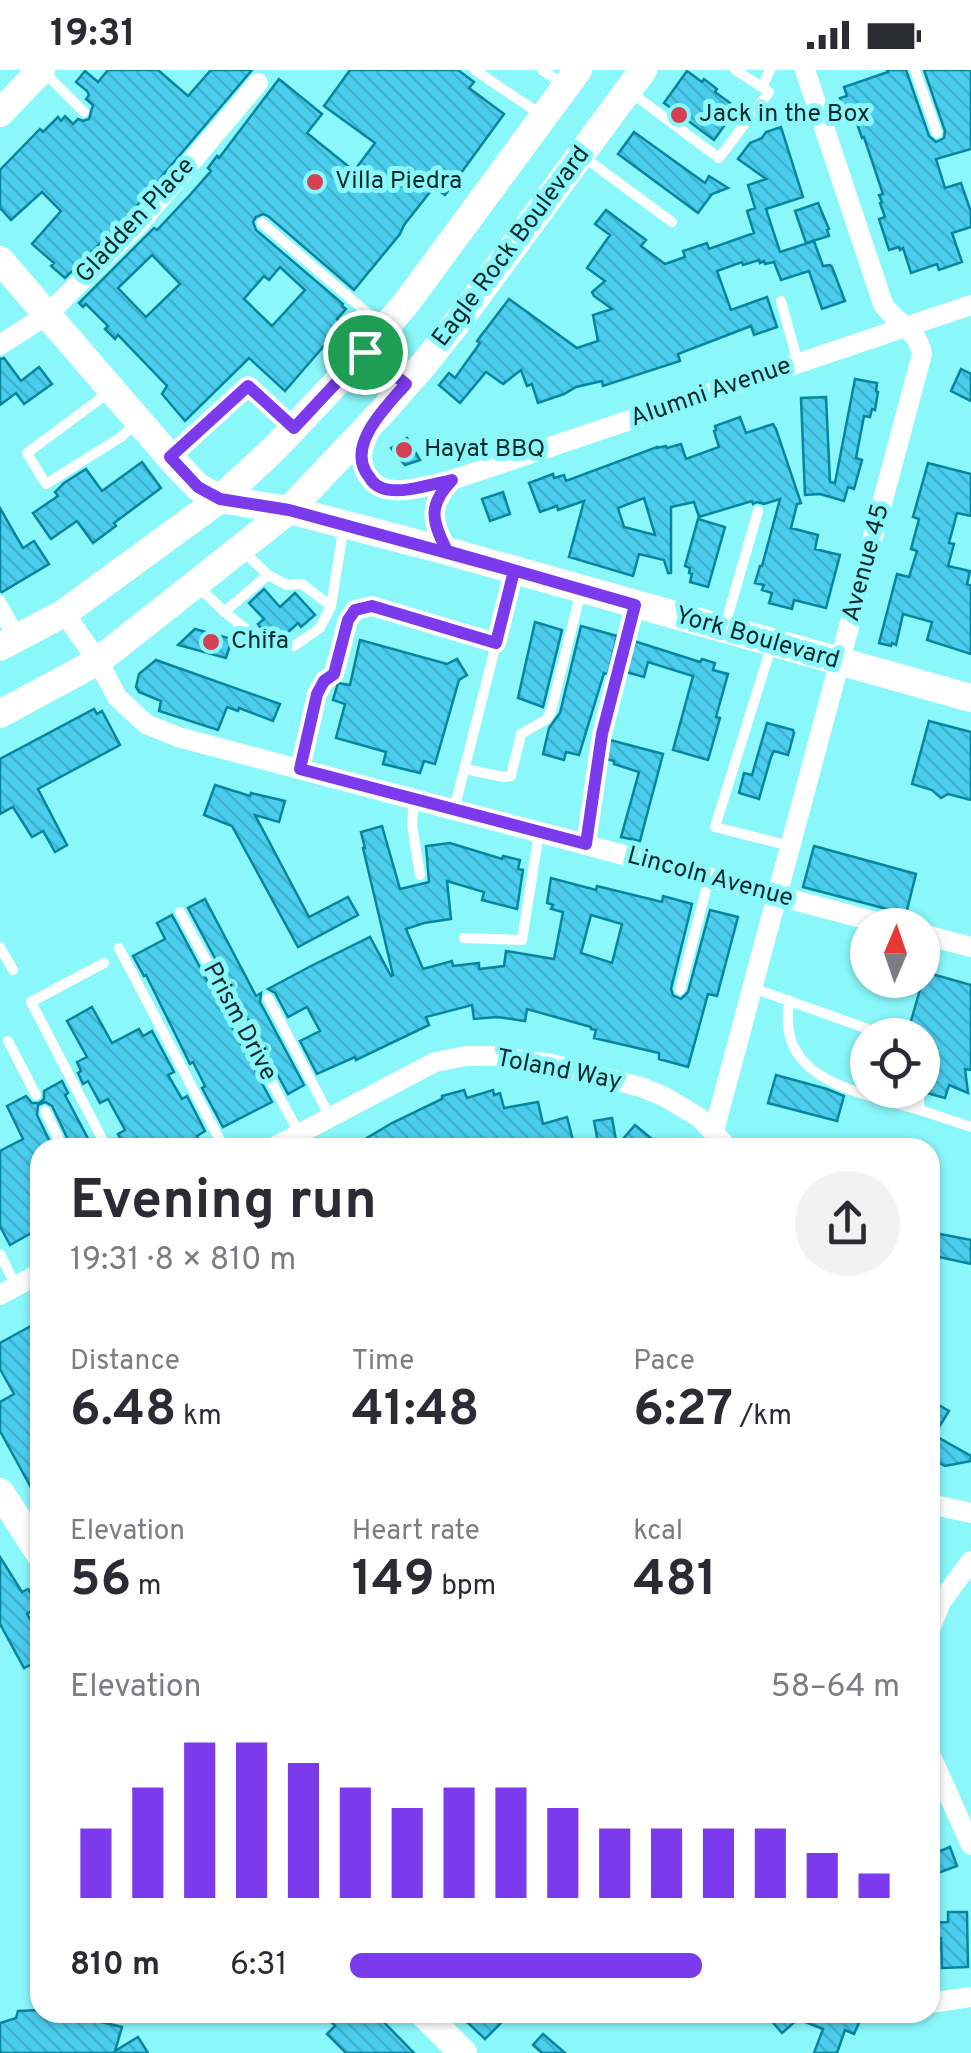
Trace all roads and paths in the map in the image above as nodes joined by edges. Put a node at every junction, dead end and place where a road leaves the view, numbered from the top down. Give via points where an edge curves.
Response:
1 (42, 70) edge
2 (475, 70) edge
3 (542, 70) edge
4 (734, 70) edge
5 (770, 70) edge
6 (805, 70) edge
7 (915, 70) edge
8 (572, 78) edge
9 (635, 80) edge
10 (258, 83) dead end
11 (762, 87) junction
12 (84, 112) dead end
13 (0, 113) edge
14 (544, 117) junction
15 (937, 133) dead end
16 (581, 154) junction
17 (672, 222) dead end
18 (262, 223) dead end
19 (0, 260) edge
20 (781, 301) dead end
21 (971, 305) edge
22 (48, 314) junction
23 (907, 327) junction
24 (385, 328) junction
25 (0, 345) edge
26 (365, 352) junction
27 (798, 364) junction
28 (406, 384) junction
29 (112, 389) junction
30 (382, 412) junction
31 (139, 420) junction
32 (294, 428) junction
33 (170, 457) junction
34 (452, 480) junction
35 (220, 499) junction
36 (289, 510) junction
37 (758, 511) dead end
38 (344, 524) junction
39 (240, 548) junction
40 (447, 551) junction
41 (514, 571) junction
42 (268, 576) junction
43 (196, 584) junction
44 (581, 590) junction
45 (0, 600) edge
46 (635, 605) junction
47 (331, 606) junction
48 (224, 612) junction
49 (64, 613) junction
50 (724, 630) junction
51 (8, 635) edge
52 (496, 643) junction
53 (772, 643) junction
54 (98, 661) junction
55 (840, 662) junction
56 (971, 698) edge
57 (0, 714) edge
58 (300, 769) junction
59 (465, 769) junction
60 (414, 799) junction
61 (454, 810) junction
62 (539, 832) junction
63 (586, 844) junction
64 (790, 846) junction
65 (420, 874) dead end
66 (709, 877) junction
67 (777, 895) junction
68 (180, 912) dead end
69 (850, 915) edge
70 (940, 936) edge
71 (464, 938) dead end
72 (969, 940) edge
73 (0, 947) edge
74 (118, 948) dead end
75 (104, 963) dead end
76 (13, 970) dead end
77 (752, 987) junction
78 (680, 990) dead end
79 (268, 998) dead end
80 (790, 1000) junction
81 (850, 1022) edge
82 (8, 1042) dead end
83 (36, 1095) dead end
84 (920, 1110) joint
85 (44, 1111) dead end
86 (330, 1117) junction
87 (971, 1127) edge
88 (714, 1131) junction
89 (299, 1133) junction
90 (59, 1138) edge
91 (102, 1138) edge
92 (219, 1138) edge
93 (290, 1138) edge
94 (720, 1138) edge
95 (0, 1254) edge
96 (8, 1290) edge
97 (0, 1492) edge
98 (940, 1507) edge
99 (971, 1513) edge
100 (30, 1538) edge
101 (971, 1561) edge
102 (940, 1602) edge
103 (940, 1776) edge
104 (971, 1845) edge
105 (971, 1997) edge
106 (940, 2002) edge
107 (433, 2023) edge
108 (462, 2053) edge

1 - 12 lane
1 - 13 main road
2 - 14 lane
3 - 8 lane
4 - 11 lane
5 - 11 lane
6 - 23 street, Avenue 45 via 883,304
7 - 15 lane
8 - 14 main road, Eagle Rock Boulevard
9 - 11 lane via 719,158 769,92
9 - 16 main road, Eagle Rock Boulevard
10 - 22 street, Gladden Place via 139,224
14 - 24 main road, Eagle Rock Boulevard
16 - 17 lane
16 - 28 main road, Eagle Rock Boulevard
18 - 24 lane
19 - 22 main road, York Boulevard
20 - 27 lane
21 - 23 street, Alumni Avenue
22 - 25 street, Gladden Place
22 - 29 main road, York Boulevard
23 - 27 street, Alumni Avenue
23 - 55 street, Avenue 45 via 922,354
24 - 26 main road, Eagle Rock Boulevard
26 - 28 main road
26 - 32 main road, Eagle Rock Boulevard
27 - 34 street, Alumni Avenue
28 - 30 main road, Eagle Rock Boulevard
29 - 31 main road, York Boulevard
29 - 31 lane via 28,453 46,484
30 - 34 street, Alumni Avenue via 364,444 365,473 373,482 396,490
30 - 36 main road, Eagle Rock Boulevard
31 - 33 main road, York Boulevard
32 - 33 lane via 248,386
32 - 35 main road, Eagle Rock Boulevard
33 - 35 main road, York Boulevard
34 - 40 street via 435,502 434,516
35 - 36 main road, York Boulevard
35 - 49 main road, Eagle Rock Boulevard
36 - 38 main road, York Boulevard
36 - 39 main road, Eagle Rock Boulevard
37 - 50 lane
38 - 40 main road, York Boulevard
38 - 47 lane
39 - 42 lane
39 - 43 main road, Eagle Rock Boulevard
40 - 41 main road, York Boulevard
41 - 44 main road, York Boulevard
41 - 52 lane
42 - 47 lane via 302,584
42 - 48 lane
43 - 48 lane
43 - 54 main road, Eagle Rock Boulevard
44 - 46 main road, York Boulevard
44 - 59 lane via 551,712 522,734 512,776
45 - 51 lane
46 - 50 main road, York Boulevard
46 - 63 lane via 602,734
47 - 48 lane via 320,628 294,646 256,635
49 - 51 main road, Eagle Rock Boulevard
49 - 54 street, Lincoln Avenue
50 - 53 main road, York Boulevard
52 - 58 lane via 372,606 355,610 334,674 317,694
52 - 59 lane
53 - 55 main road, York Boulevard
53 - 64 lane via 715,827
54 - 57 main road, Eagle Rock Boulevard
54 - 58 street, Lincoln Avenue via 117,697 146,724
55 - 56 main road, York Boulevard
55 - 64 street, Avenue 45
58 - 60 street, Lincoln Avenue
59 - 61 lane
60 - 61 street, Lincoln Avenue
60 - 65 lane
61 - 62 street, Lincoln Avenue
62 - 63 street, Lincoln Avenue
62 - 71 lane via 522,940
63 - 66 street, Lincoln Avenue
64 - 67 street, Avenue 45
66 - 67 street, Lincoln Avenue
66 - 78 lane
67 - 69 street, Lincoln Avenue
67 - 77 street, Avenue 45
68 - 89 lane, Prism Drive
70 - 72 street
73 - 76 lane
74 - 92 lane
75 - 91 lane via 31,1002
77 - 80 lane
77 - 88 street, Avenue 45
79 - 86 lane
80 - 81 lane
80 - 84 lane via 793,1044 816,1074
82 - 83 lane
84 - 87 lane
85 - 90 lane
86 - 88 street, Toland Way via 434,1062 496,1056 641,1088
86 - 89 street, Toland Way
88 - 94 street, Toland Way
89 - 93 street, Toland Way
95 - 96 lane
97 - 100 main road
98 - 99 street
101 - 102 street
103 - 104 street
105 - 106 street
107 - 108 main road

